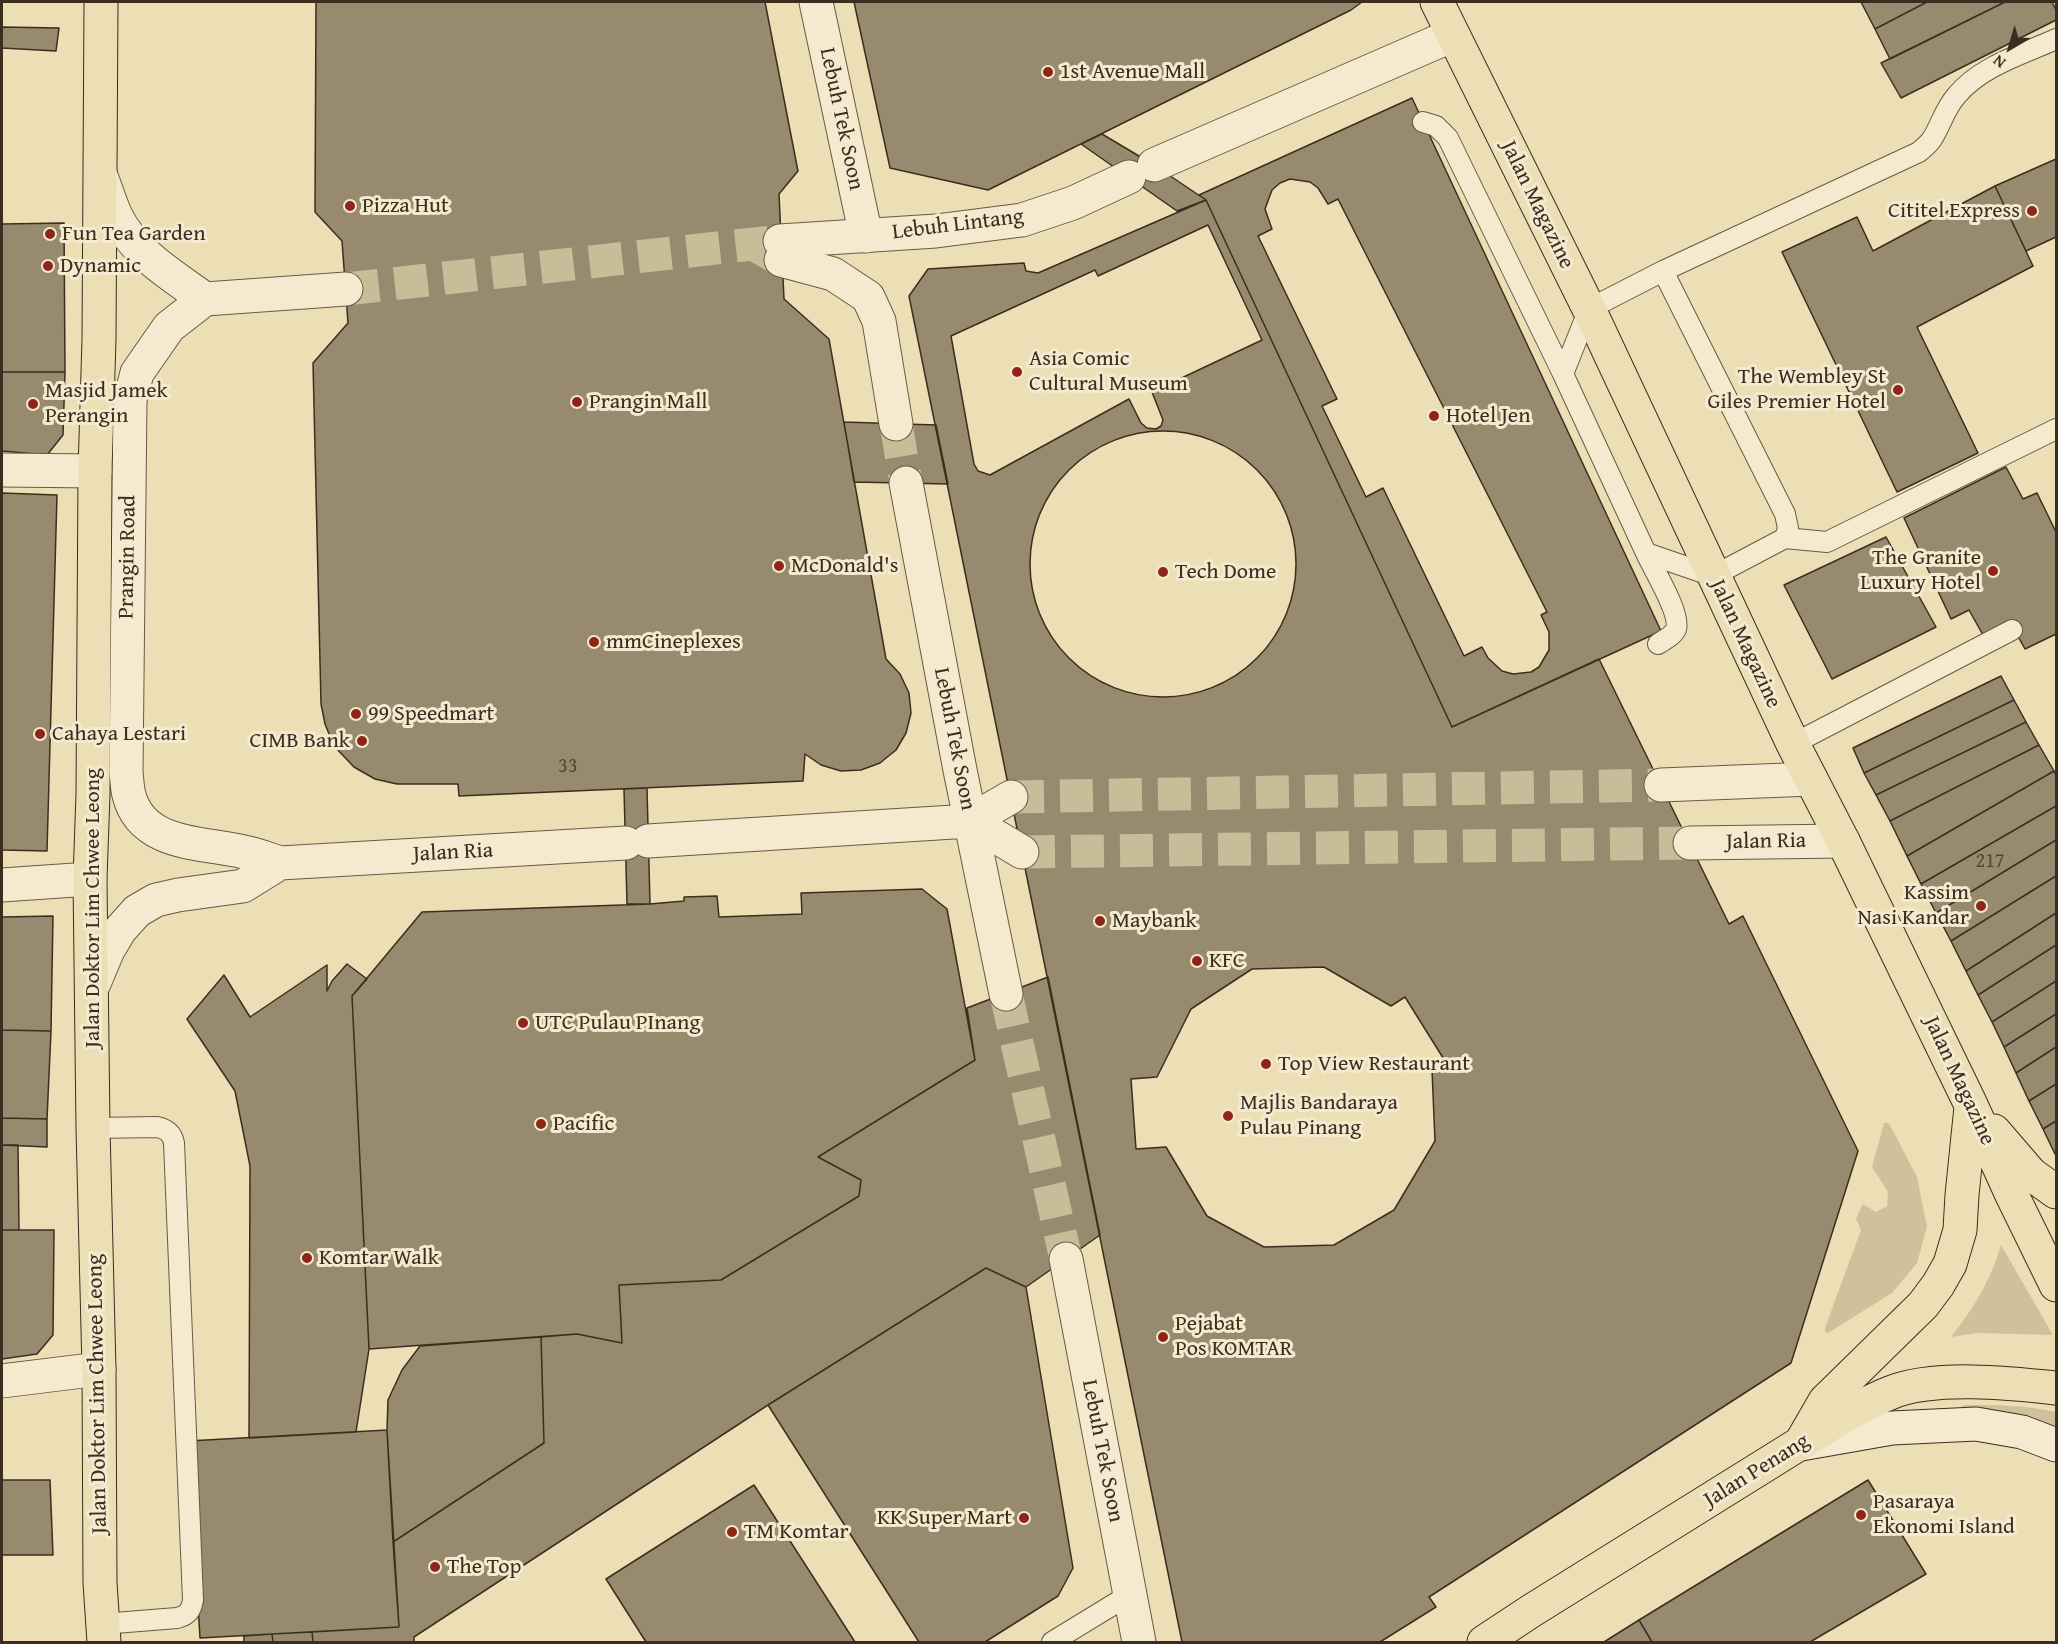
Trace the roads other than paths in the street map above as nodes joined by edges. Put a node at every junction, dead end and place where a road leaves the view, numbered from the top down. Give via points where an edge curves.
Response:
1 (101, 2) edge
2 (816, 2) edge
3 (1437, 2) edge
4 (1453, 34) junction
5 (2056, 39) edge
6 (1423, 122) dead end
7 (100, 173) junction
8 (866, 236) junction
9 (1664, 271) junction
10 (346, 289) tunnel mouth
11 (205, 299) junction
12 (1588, 309) junction
13 (1563, 374) junction
14 (896, 424) tunnel mouth
15 (2056, 429) edge
16 (2, 470) edge
17 (95, 471) junction
18 (906, 483) tunnel mouth
19 (1787, 533) junction
20 (1646, 553) junction
21 (1713, 576) junction
22 (2012, 630) dead end
23 (1658, 644) dead end
24 (1792, 744) junction
25 (1811, 778) junction
26 (1661, 785) tunnel mouth
27 (1011, 797) tunnel mouth
28 (970, 821) junction
29 (158, 831) joint
30 (1843, 841) junction
31 (1690, 843) tunnel mouth
32 (1022, 852) tunnel mouth
33 (280, 863) junction
34 (90, 879) junction
35 (2, 885) edge
36 (92, 988) junction
37 (1006, 994) tunnel mouth
38 (1971, 1105) junction
39 (93, 1128) junction
40 (2056, 1192) edge
41 (2011, 1193) junction
42 (2056, 1247) edge
43 (1066, 1259) tunnel mouth
44 (2056, 1285) edge
45 (99, 1369) junction
46 (2, 1381) edge
47 (2056, 1388) edge
48 (1801, 1444) junction
49 (2056, 1445) edge
50 (1129, 1595) junction
51 (103, 1633) edge
52 (1052, 1642) edge
53 (1139, 1642) edge
54 (1484, 1642) edge

1 - 7 main road, Jalan Doktor Lim Chwee Leong
2 - 8 street, Lebuh Tek Soon
3 - 4 main road, Jalan Magazine
4 - 8 street, Lebuh Lintang via 1073,202 1022,220
4 - 12 main road, Jalan Magazine
5 - 9 lane via 1968,83 1954,97 1932,139 1919,152
6 - 13 lane via 1436,126 1448,138
7 - 11 street, Jalan Doktor Lim Chwee Leong via 117,218 134,242 155,263
7 - 17 main road, Jalan Doktor Lim Chwee Leong
8 - 14 street, Lebuh Lintang via 781,251 833,274 868,297 879,321
9 - 12 lane
9 - 19 lane via 1785,514
10 - 11 street
11 - 29 street, Prangin Road via 170,327 137,373 130,400 126,772 129,797 136,811
12 - 13 lane
12 - 21 main road, Jalan Magazine
13 - 20 lane
15 - 19 lane via 1827,542
16 - 17 street
17 - 34 main road, Jalan Doktor Lim Chwee Leong
18 - 28 street, Lebuh Tek Soon
19 - 21 lane
20 - 21 lane
20 - 23 lane via 1676,615 1676,629
21 - 24 main road, Jalan Magazine
22 - 24 lane
24 - 25 main road, Jalan Magazine
25 - 26 street
25 - 30 main road, Jalan Magazine
27 - 28 street, Jalan Ria
28 - 32 street
28 - 33 street, Jalan Ria
28 - 37 street, Lebuh Tek Soon
29 - 33 street, Jalan Ria via 190,844 244,852
30 - 31 street, Jalan Ria
30 - 38 main road, Jalan Magazine
33 - 36 street, Jalan Ria via 243,886 156,900 137,911 108,950
34 - 35 street
34 - 36 main road, Jalan Doktor Lim Chwee Leong
36 - 39 main road, Jalan Doktor Lim Chwee Leong
38 - 40 main road via 2031,1174
38 - 41 main road, Jalan Magazine
38 - 48 main road via 1960,1230 1950,1264 1923,1305 1825,1401
39 - 45 main road, Jalan Doktor Lim Chwee Leong
39 - 51 lane via 157,1127 172,1135 174,1143 193,1600 186,1616
41 - 42 main road
41 - 44 main road, Jalan Magazine
43 - 50 street, Lebuh Tek Soon
45 - 46 street
45 - 51 main road, Jalan Doktor Lim Chwee Leong
47 - 48 main road, Jalan Penang via 1938,1382 1892,1392
48 - 49 street via 1892,1428 1976,1424 2022,1432
48 - 54 main road, Jalan Penang
50 - 52 lane
50 - 53 street, Lebuh Tek Soon

